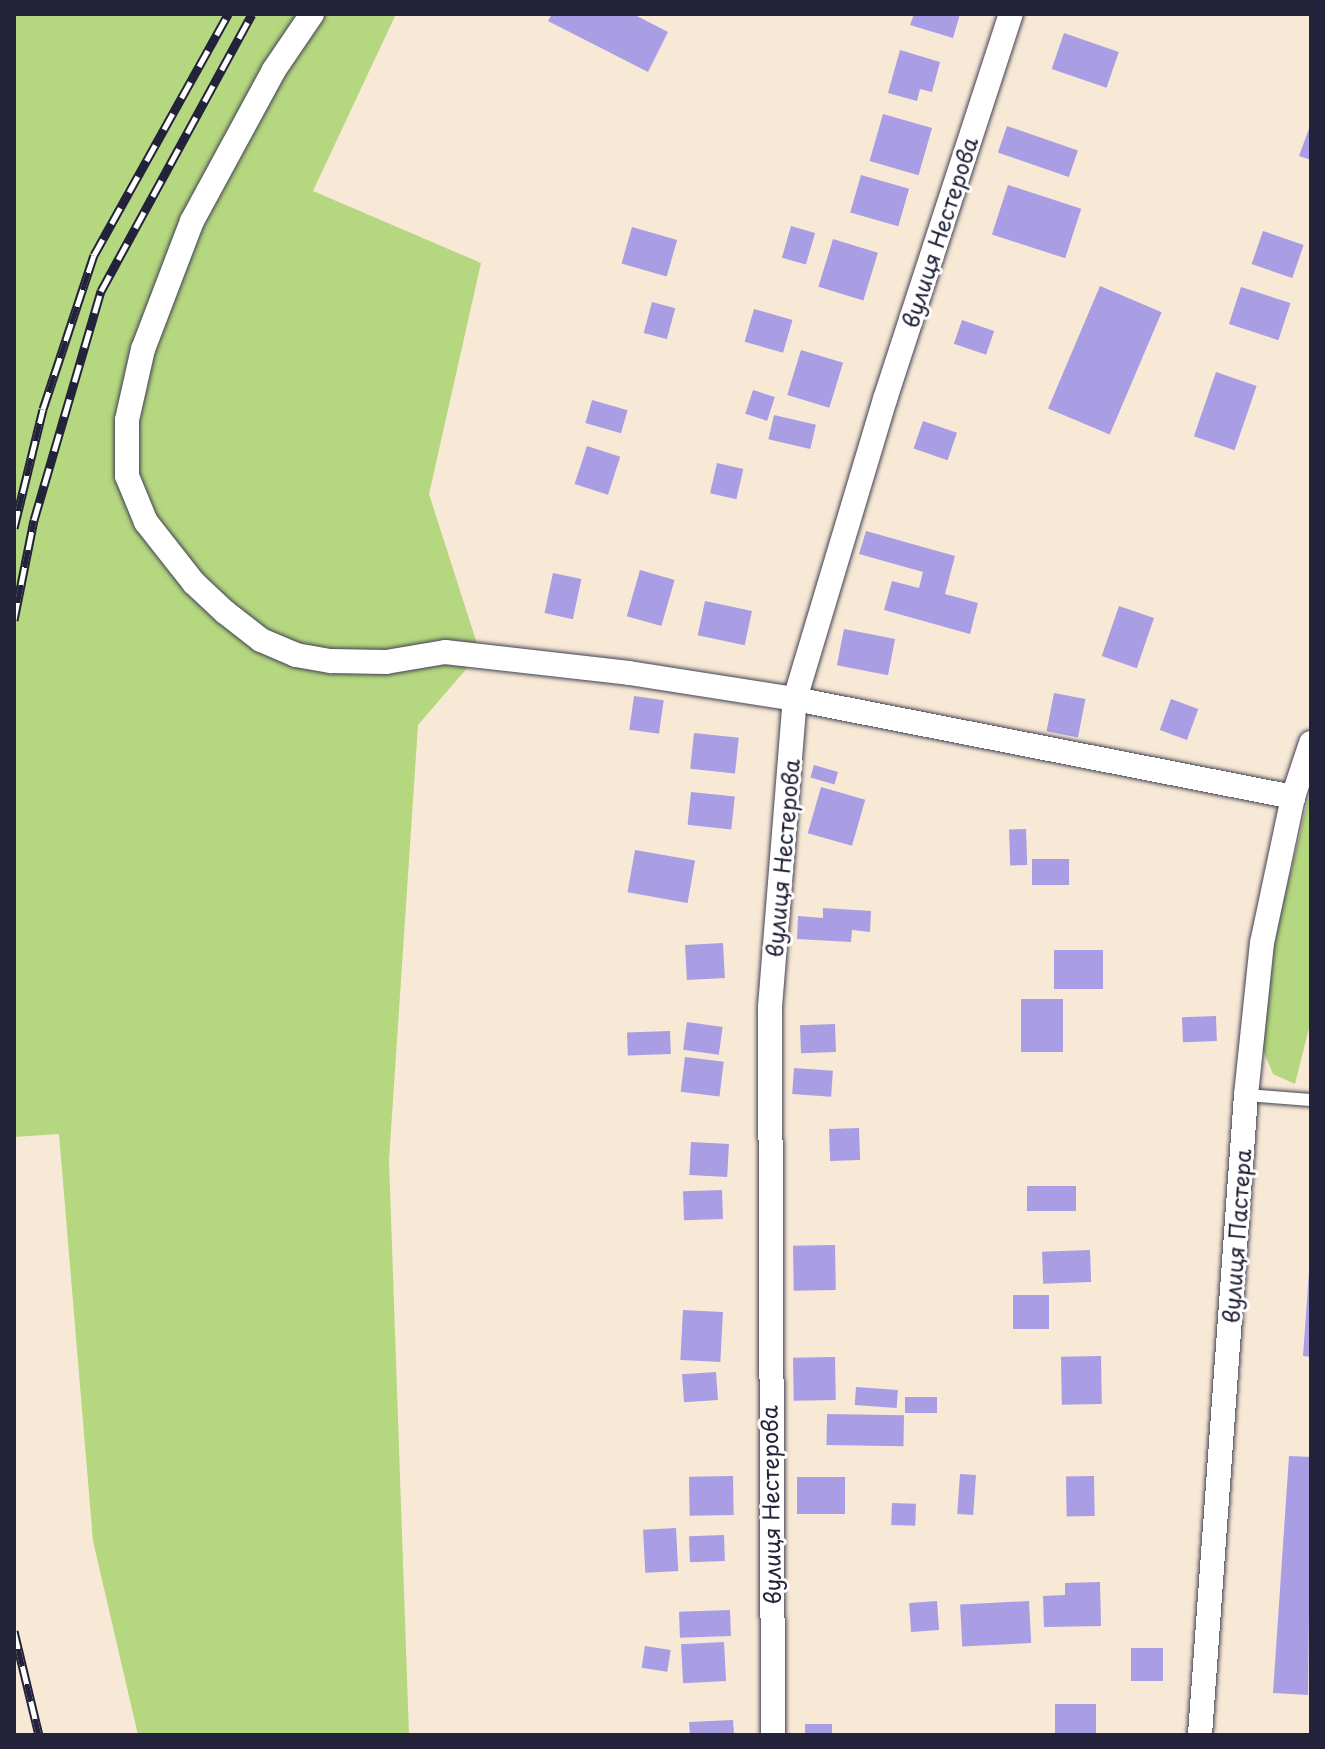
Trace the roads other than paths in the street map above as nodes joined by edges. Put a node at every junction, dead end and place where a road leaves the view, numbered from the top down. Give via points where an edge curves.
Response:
1 (312, 14) edge
2 (1011, 14) edge
3 (795, 699) junction
4 (1311, 743) edge
5 (1293, 797) junction
6 (1246, 1095) junction
7 (1311, 1100) edge
8 (773, 1735) edge
9 (1200, 1735) edge

1 - 3 street via 274,70 192,221 143,349 127,420 127,476 146,522 194,583 225,612 261,640 296,655 352,662 480,653
2 - 3 street, вулиця Нестерова via 885,399
3 - 5 street
3 - 8 street, вулиця Нестерова via 770,1007
4 - 5 street, вулиця Пастера
5 - 6 street, вулиця Пастера via 1262,943
6 - 7 lane
6 - 9 street, вулиця Пастера

